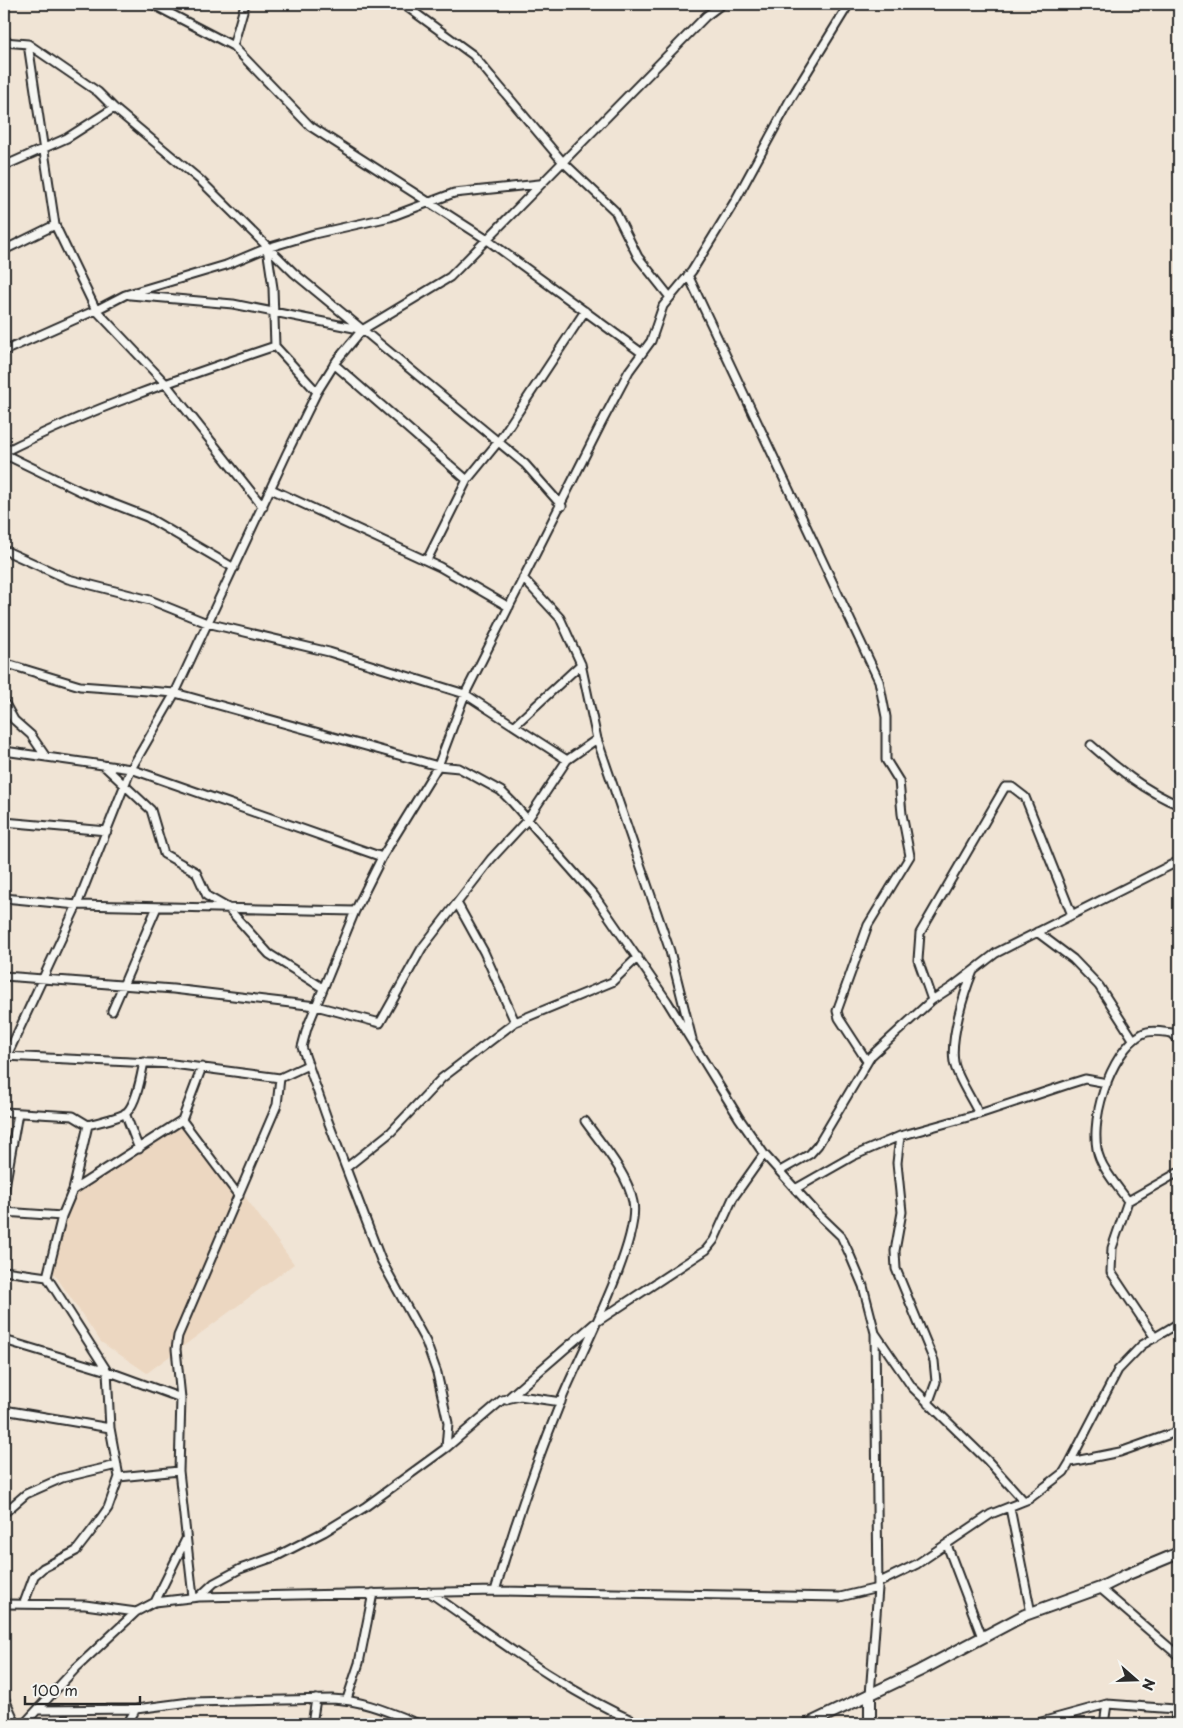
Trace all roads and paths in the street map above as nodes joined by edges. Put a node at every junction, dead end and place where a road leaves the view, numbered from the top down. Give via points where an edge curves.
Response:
1 (152, 4) edge
2 (245, 4) edge
3 (403, 4) edge
4 (722, 4) edge
5 (849, 4) edge
6 (4, 42) edge
7 (28, 44) junction
8 (233, 46) junction
9 (114, 108) junction
10 (43, 149) junction
11 (562, 161) junction
12 (4, 166) edge
13 (539, 184) junction
14 (429, 202) junction
15 (55, 225) junction
16 (486, 239) junction
17 (267, 248) junction
18 (4, 250) edge
19 (688, 275) junction
20 (125, 295) junction
21 (669, 296) junction
22 (96, 310) junction
23 (274, 312) junction
24 (586, 312) junction
25 (362, 330) junction
26 (275, 346) junction
27 (4, 351) edge
28 (642, 353) junction
29 (334, 364) junction
30 (165, 383) junction
31 (317, 392) junction
32 (499, 441) junction
33 (4, 453) edge
34 (467, 480) junction
35 (271, 489) junction
36 (562, 506) junction
37 (263, 507) junction
38 (4, 550) edge
39 (427, 560) junction
40 (234, 568) junction
41 (523, 578) junction
42 (509, 607) junction
43 (208, 623) junction
44 (4, 663) edge
45 (581, 664) junction
46 (175, 693) junction
47 (465, 694) junction
48 (4, 702) edge
49 (515, 726) junction
50 (597, 739) junction
51 (1091, 745) dead end
52 (4, 751) edge
53 (46, 757) junction
54 (567, 760) junction
55 (103, 765) junction
56 (438, 766) junction
57 (131, 769) junction
58 (125, 785) junction
59 (1179, 805) edge
60 (528, 819) junction
61 (4, 822) edge
62 (107, 831) junction
63 (382, 857) junction
64 (1179, 861) edge
65 (4, 898) edge
66 (457, 903) junction
67 (77, 905) junction
68 (157, 907) junction
69 (228, 908) junction
70 (355, 911) junction
71 (1072, 915) junction
72 (1037, 932) junction
73 (638, 957) junction
74 (974, 968) junction
75 (4, 976) edge
76 (44, 978) junction
77 (123, 986) junction
78 (324, 988) junction
79 (932, 1000) junction
80 (316, 1006) junction
81 (112, 1011) dead end
82 (515, 1022) junction
83 (1133, 1039) junction
84 (1179, 1040) edge
85 (694, 1047) junction
86 (5, 1058) edge
87 (868, 1061) junction
88 (144, 1062) junction
89 (308, 1065) junction
90 (202, 1066) junction
91 (280, 1078) junction
92 (1107, 1083) junction
93 (4, 1112) edge
94 (18, 1113) junction
95 (125, 1113) junction
96 (980, 1114) junction
97 (182, 1120) junction
98 (585, 1121) dead end
99 (88, 1125) junction
100 (900, 1136) junction
101 (139, 1149) junction
102 (764, 1154) junction
103 (346, 1168) junction
104 (780, 1172) junction
105 (1179, 1172) edge
106 (795, 1189) junction
107 (73, 1190) junction
108 (4, 1192) edge
109 (239, 1196) junction
110 (1128, 1201) junction
111 (4, 1212) edge
112 (62, 1216) junction
113 (4, 1271) edge
114 (47, 1277) junction
115 (595, 1323) junction
116 (1179, 1323) edge
117 (875, 1333) junction
118 (1155, 1338) junction
119 (4, 1340) edge
120 (107, 1371) junction
121 (181, 1398) junction
122 (506, 1400) junction
123 (561, 1402) junction
124 (928, 1404) junction
125 (4, 1410) edge
126 (110, 1428) junction
127 (1179, 1431) edge
128 (446, 1448) junction
129 (1070, 1462) junction
130 (117, 1464) junction
131 (180, 1471) junction
132 (119, 1477) junction
133 (1024, 1501) junction
134 (1010, 1508) junction
135 (4, 1512) edge
136 (186, 1539) junction
137 (947, 1545) junction
138 (1179, 1553) edge
139 (878, 1586) junction
140 (1100, 1588) junction
141 (495, 1591) junction
142 (429, 1592) junction
143 (373, 1593) junction
144 (196, 1597) junction
145 (155, 1602) junction
146 (24, 1603) junction
147 (4, 1604) edge
148 (136, 1612) junction
149 (1031, 1613) junction
150 (982, 1638) junction
151 (1179, 1656) edge
152 (870, 1696) junction
153 (4, 1699) edge
154 (316, 1699) junction
155 (347, 1699) junction
156 (1107, 1704) junction
157 (136, 1709) junction
158 (37, 1710) junction
159 (26, 1722) edge
160 (16, 1724) edge
161 (35, 1724) edge
162 (127, 1724) edge
163 (312, 1724) edge
164 (419, 1724) edge
165 (640, 1724) edge
166 (808, 1724) edge
167 (870, 1724) edge
168 (1034, 1724) edge
169 (1104, 1724) edge
170 (1176, 1724) edge

1 - 8 street
2 - 8 street
3 - 11 street via 474,55
4 - 11 street via 706,16
5 - 19 street
6 - 7 street
7 - 9 street via 98,92
7 - 10 street
8 - 14 street via 310,126
9 - 10 street
9 - 17 street via 200,180
10 - 12 street
10 - 15 street
11 - 13 street
11 - 21 street via 616,211 638,257
13 - 14 street via 454,193
13 - 16 street
14 - 16 street
14 - 17 street via 390,217
15 - 18 street
15 - 22 street
16 - 24 street
16 - 25 street via 450,277
17 - 20 street via 226,265
17 - 23 street
17 - 25 street
19 - 21 street
19 - 87 street via 879,682 886,717 886,760 899,781 910,856 868,925 837,1011
20 - 22 street
20 - 23 street via 233,304
21 - 28 street
22 - 27 street
22 - 30 street
23 - 25 street
23 - 26 street
24 - 28 street
24 - 32 street
25 - 29 street
25 - 32 street
26 - 30 street
26 - 31 street
28 - 36 street via 616,396
29 - 31 street
29 - 34 street
30 - 33 street via 56,426
30 - 37 street
31 - 35 street
32 - 34 street
32 - 36 street via 525,464
33 - 40 street via 80,491 147,517
34 - 39 street
35 - 37 street
35 - 39 street
36 - 41 street
37 - 40 street
38 - 43 street via 68,579 150,600
39 - 42 street
40 - 43 street
41 - 42 street
41 - 45 street via 560,618
42 - 47 street
43 - 46 street
43 - 47 street via 328,652
44 - 46 street via 80,686
45 - 49 street
45 - 50 street
46 - 56 street
46 - 57 street
47 - 49 street
47 - 56 street
48 - 53 street via 14,720 31,735
49 - 54 street
50 - 54 street
50 - 85 street via 670,950
51 - 59 street via 1122,772 1159,797
52 - 53 street
53 - 55 street
54 - 60 street
55 - 57 street
55 - 58 street
56 - 60 street via 458,768 501,791
56 - 63 street
57 - 58 street
57 - 63 street
58 - 62 street
58 - 69 street via 151,810 164,854 196,872 207,896
60 - 66 street
60 - 73 street via 594,895
61 - 62 street
62 - 67 street
63 - 70 street
64 - 71 street
65 - 67 street
66 - 80 street via 422,948 380,1023
66 - 82 street via 484,952
67 - 68 street
67 - 76 street
68 - 69 street
68 - 77 street
69 - 70 street
69 - 78 street via 269,954
70 - 78 street
71 - 72 street
71 - 79 street via 1025,797 1012,787 1005,787 920,933 918,960
72 - 74 street
72 - 83 street via 1073,959 1099,986
73 - 82 street via 612,982
73 - 85 street
74 - 79 street
74 - 96 street via 963,995 956,1028 954,1062
75 - 76 street
76 - 77 street
76 - 86 street
77 - 80 street
77 - 81 street
78 - 80 street
79 - 87 street
80 - 89 street via 302,1047
82 - 103 street via 442,1078 391,1132
83 - 84 street via 1144,1032 1159,1031 1172,1033
83 - 92 street
85 - 102 street
86 - 88 street
87 - 104 street via 818,1146
88 - 90 street
88 - 95 street via 140,1084
89 - 91 street
89 - 103 street
90 - 91 street
90 - 97 street
91 - 109 street via 277,1105
92 - 96 street via 1085,1080
92 - 110 street via 1095,1130 1100,1159
93 - 94 street
94 - 99 street via 73,1116
94 - 108 street
95 - 99 street
95 - 101 street
96 - 100 street
97 - 101 street
97 - 109 street
98 - 115 street via 625,1179 633,1203 633,1222 626,1252
99 - 107 street
100 - 106 street via 853,1156
100 - 124 street via 897,1163 902,1212 895,1251 896,1269 934,1361 936,1382
101 - 107 street
102 - 104 street
102 - 115 street via 733,1198 706,1250
103 - 128 street via 381,1260 426,1342 448,1423
104 - 106 street
105 - 110 street
106 - 117 street via 841,1236 863,1286
107 - 112 street
109 - 121 street via 178,1336 176,1349
110 - 118 street via 1112,1248 1111,1272
111 - 112 street
112 - 114 street
113 - 114 street
114 - 120 street
115 - 122 street
115 - 123 street
116 - 118 street
117 - 124 street via 912,1387
117 - 139 street
118 - 129 street via 1142,1345 1118,1370
119 - 120 street
120 - 121 street
120 - 126 street
121 - 131 street
122 - 123 street via 520,1396
122 - 128 street
123 - 141 street via 515,1525
124 - 133 street via 987,1460
125 - 126 street
126 - 130 street
127 - 129 street via 1120,1452
128 - 144 street via 365,1507 324,1532 277,1556 240,1569
129 - 133 street via 1064,1472
130 - 132 street
130 - 135 street via 62,1478 26,1494
131 - 132 street
131 - 136 street
132 - 146 street via 108,1508 96,1525 76,1551 42,1568 34,1576
133 - 134 street
134 - 137 street via 991,1514
134 - 149 street
136 - 144 street
136 - 145 street
137 - 139 street
137 - 150 street
138 - 140 main road
139 - 141 street via 840,1597
139 - 152 street
140 - 149 main road
140 - 151 street
141 - 142 street
142 - 143 street
142 - 165 street via 535,1666
143 - 144 street
143 - 155 street via 359,1664
144 - 145 street
145 - 148 street
146 - 147 street
146 - 148 street via 85,1605
148 - 158 street
149 - 150 main road
150 - 152 main road
152 - 166 main road
152 - 167 main road
153 - 160 street
154 - 155 street
154 - 157 street via 190,1702
154 - 163 street
155 - 164 street
156 - 168 street
156 - 169 street
156 - 170 street via 1175,1709
157 - 158 street
157 - 162 street
158 - 159 street
159 - 161 street

